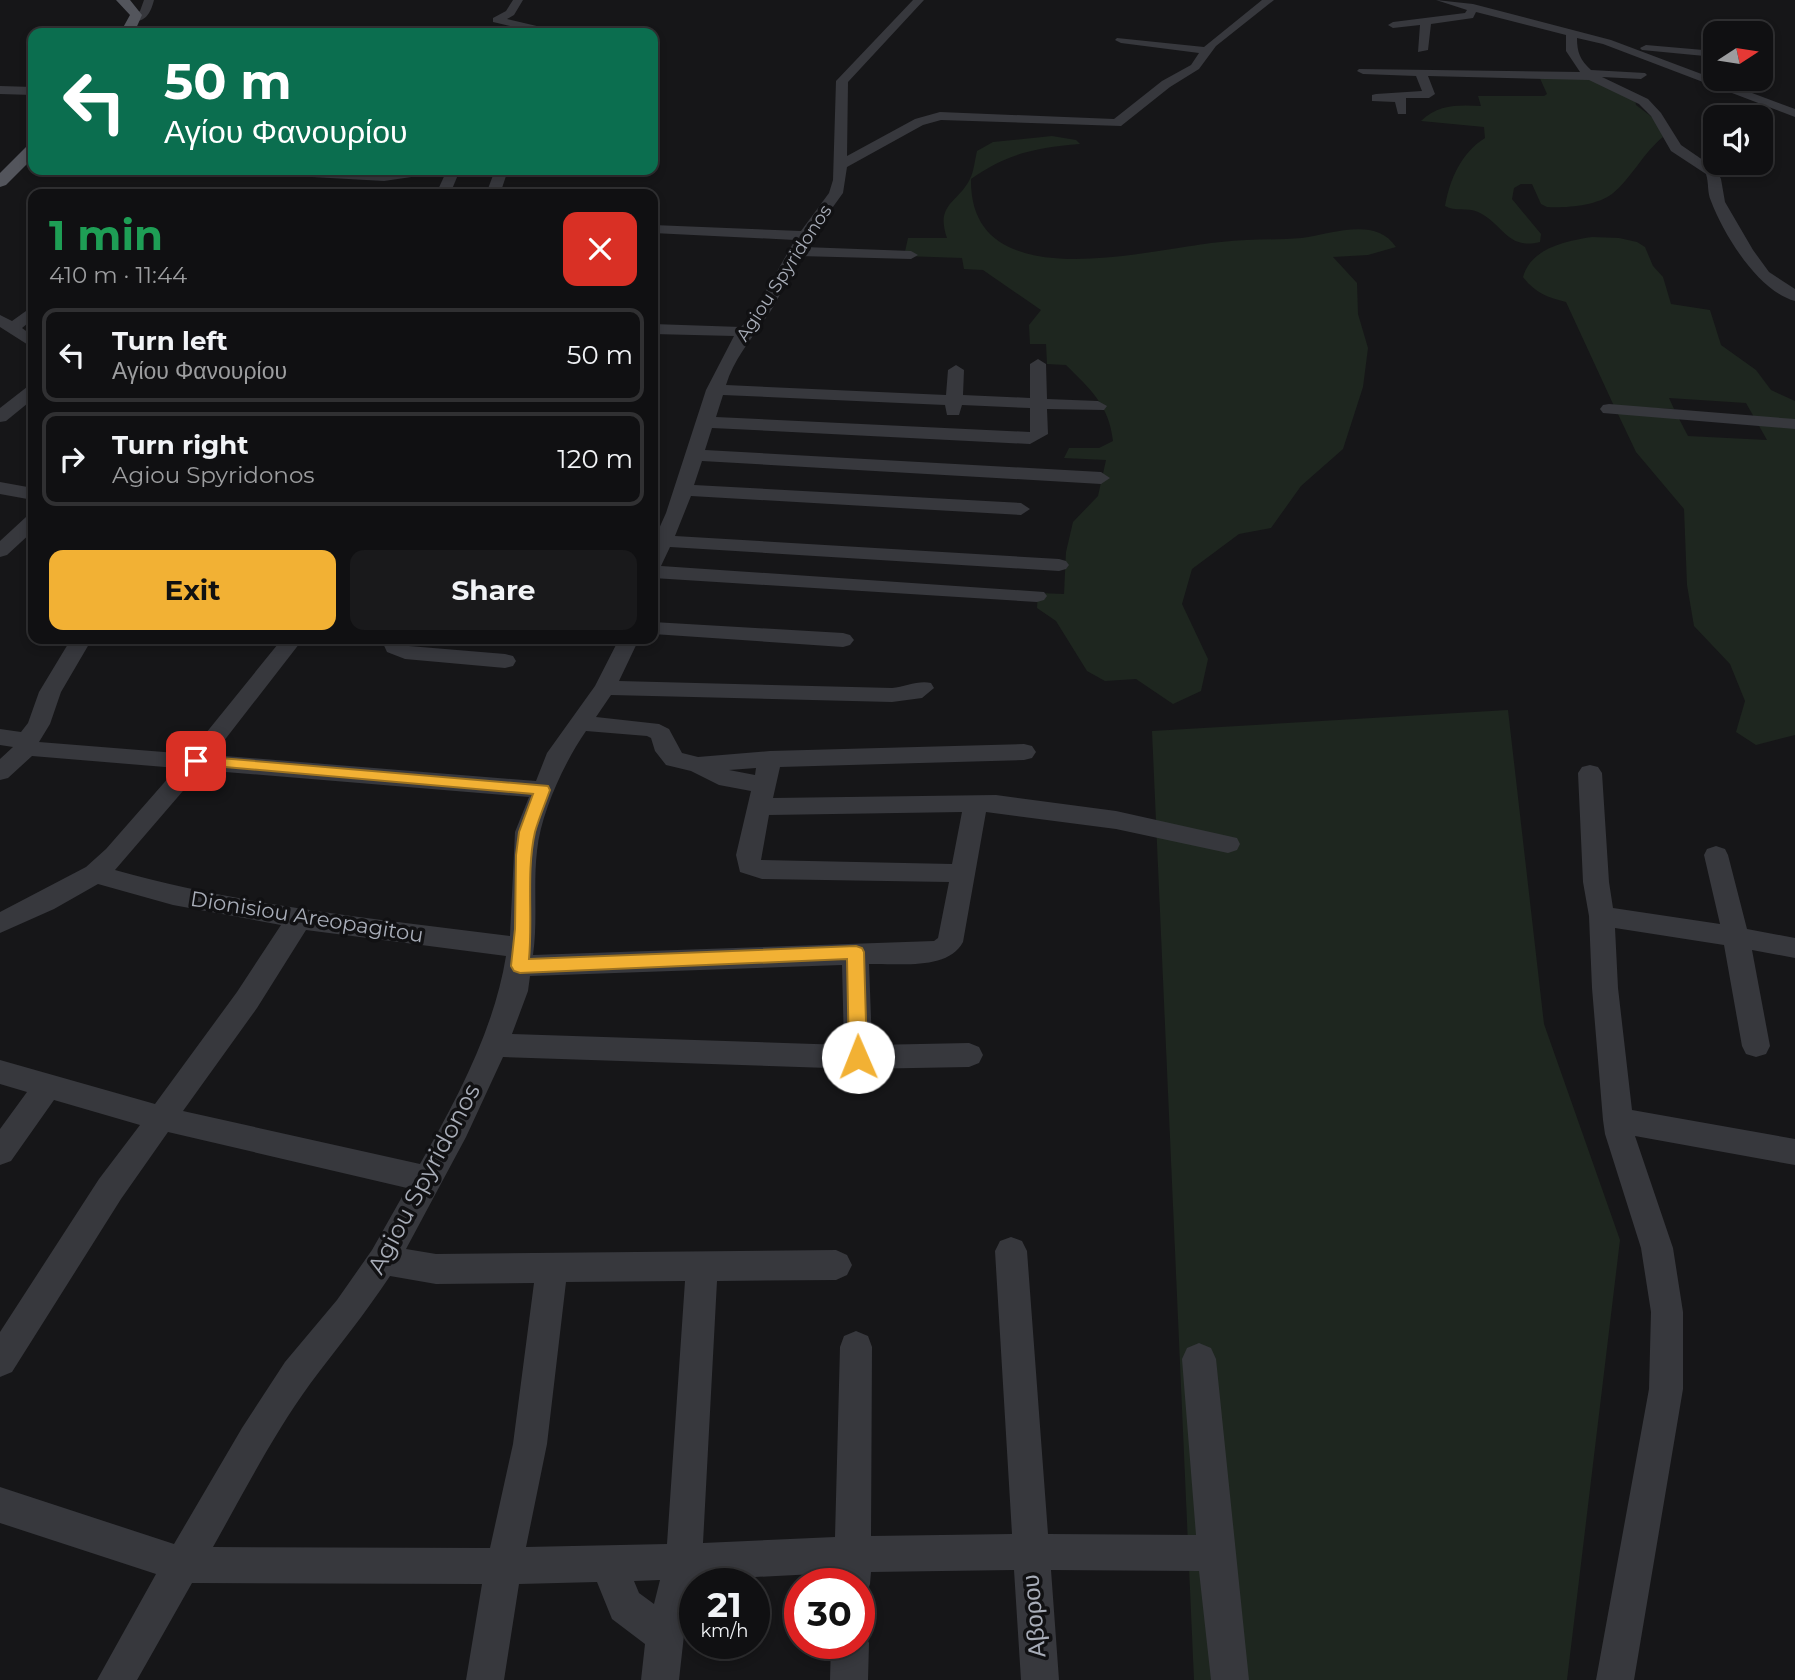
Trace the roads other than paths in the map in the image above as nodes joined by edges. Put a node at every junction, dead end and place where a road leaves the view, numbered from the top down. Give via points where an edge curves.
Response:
1 (517, 0) edge
2 (919, 0) edge
3 (1269, 0) edge
4 (1441, 0) edge
5 (148, 2) edge
6 (1473, 7) junction
7 (129, 8) edge
8 (1426, 22) junction
9 (1393, 25) dead end
10 (127, 28) edge
11 (532, 28) edge
12 (1571, 33) junction
13 (1121, 40) dead end
14 (1618, 46) junction
15 (1422, 50) dead end
16 (1207, 51) junction
17 (1703, 53) edge
18 (1616, 59) dead end
19 (1629, 60) dead end
20 (1363, 71) dead end
21 (1421, 72) junction
22 (1589, 74) junction
23 (1641, 75) dead end
24 (0, 90) edge
25 (28, 91) edge
26 (1376, 98) dead end
27 (1795, 113) edge
28 (28, 156) edge
29 (840, 165) junction
30 (348, 175) edge
31 (398, 175) edge
32 (0, 183) edge
33 (658, 229) edge
34 (805, 236) junction
35 (794, 251) junction
36 (911, 254) dead end
37 (1795, 296) edge
38 (28, 313) edge
39 (6, 324) edge
40 (658, 328) edge
41 (745, 332) junction
42 (28, 339) edge
43 (1038, 365) dead end
44 (956, 370) dead end
45 (714, 390) junction
46 (28, 395) edge
47 (1038, 404) junction
48 (1098, 405) dead end
49 (954, 406) junction
50 (1609, 409) dead end
51 (0, 417) edge
52 (704, 422) junction
53 (1795, 424) edge
54 (846, 429) junction
55 (977, 436) junction
56 (694, 456) junction
57 (840, 462) junction
58 (976, 470) junction
59 (1101, 478) dead end
60 (0, 488) edge
61 (684, 489) junction
62 (28, 493) edge
63 (1021, 509) dead end
64 (28, 526) edge
65 (664, 541) junction
66 (0, 551) edge
67 (658, 552) edge
68 (1059, 565) dead end
69 (658, 572) edge
70 (1037, 596) dead end
71 (658, 628) edge
72 (843, 640) dead end
73 (78, 644) edge
74 (289, 644) edge
75 (394, 644) edge
76 (626, 644) edge
77 (505, 662) dead end
78 (604, 688) junction
79 (923, 688) dead end
80 (581, 723) junction
81 (0, 737) edge
82 (27, 744) junction
83 (1024, 752) dead end
84 (770, 759) junction
85 (196, 761) junction
86 (698, 765) junction
87 (0, 772) edge
88 (1590, 773) dead end
89 (543, 790) junction
90 (762, 796) junction
91 (976, 803) junction
92 (1228, 844) dead end
93 (1716, 855) dead end
94 (962, 873) junction
95 (94, 874) junction
96 (1602, 916) junction
97 (299, 919) junction
98 (0, 923) edge
99 (1736, 937) junction
100 (1795, 948) edge
101 (856, 952) junction
102 (521, 957) junction
103 (494, 1045) junction
104 (1756, 1046) dead end
105 (969, 1055) dead end
106 (858, 1057) junction
107 (0, 1072) edge
108 (49, 1084) junction
109 (159, 1118) junction
110 (1618, 1120) junction
111 (0, 1152) edge
112 (1795, 1152) edge
113 (426, 1179) junction
114 (1011, 1251) dead end
115 (383, 1260) junction
116 (836, 1265) dead end
117 (702, 1266) junction
118 (552, 1268) junction
119 (856, 1348) dead end
120 (1199, 1359) dead end
121 (0, 1361) edge
122 (0, 1505) edge
123 (1029, 1552) junction
124 (1215, 1553) junction
125 (684, 1560) junction
126 (608, 1562) junction
127 (183, 1565) junction
128 (504, 1566) junction
129 (841, 1568) edge
130 (853, 1568) edge
131 (863, 1568) edge
132 (665, 1635) junction
133 (850, 1659) edge
134 (116, 1680) edge
135 (485, 1680) edge
136 (660, 1680) edge
137 (849, 1680) edge
138 (1040, 1680) edge
139 (1230, 1680) edge
140 (1615, 1680) edge

1 - 11 street via 510,13 497,20
2 - 29 street, Agiou Spyridonos via 842,81
3 - 16 street
4 - 6 street
5 - 7 street via 145,13
6 - 8 street via 1469,16
6 - 12 street
7 - 10 main road
8 - 9 street
8 - 15 street
12 - 14 street
12 - 22 street via 1572,48
13 - 16 street
14 - 17 street
14 - 27 street
16 - 29 street via 1195,67 1166,83 1117,123 930,117
18 - 19 street
20 - 21 street
21 - 22 street
21 - 26 street via 1431,99 1404,94 1401,104
22 - 23 street
22 - 37 street via 1653,108 1675,148 1713,174 1717,200 1761,271
24 - 25 street
28 - 32 main road
29 - 34 street, Agiou Spyridonos via 836,193
30 - 31 street
33 - 34 street
34 - 35 street, Agiou Spyridonos
35 - 36 street
35 - 41 street, Agiou Spyridonos via 759,317
38 - 39 street
39 - 42 street
40 - 41 street
41 - 45 street, Agiou Spyridonos
43 - 47 street
44 - 49 street
45 - 49 street
45 - 52 street, Agiou Spyridonos
46 - 51 street
47 - 48 street
47 - 49 street
47 - 55 street via 1036,438
50 - 53 street
52 - 54 street
52 - 56 street, Agiou Spyridonos
54 - 55 street
54 - 57 street
55 - 58 street
56 - 57 street
56 - 61 street, Agiou Spyridonos
57 - 58 street
58 - 59 street
60 - 62 street
61 - 63 street
61 - 65 street, Agiou Spyridonos
64 - 66 street
65 - 67 street, Agiou Spyridonos
65 - 68 street
69 - 70 street
71 - 72 street
73 - 82 street
74 - 85 street
75 - 77 street via 405,652
76 - 78 street, Agiou Spyridonos
78 - 79 street via 892,695
78 - 80 street, Agiou Spyridonos
80 - 86 street via 651,729 661,734 674,759
80 - 89 street, Agiou Spyridonos via 559,753
81 - 82 street
82 - 85 street via 35,749
82 - 87 street
83 - 84 street
84 - 86 street
84 - 90 street
85 - 89 street
85 - 95 street
86 - 90 street
88 - 96 street
89 - 102 street, Agiou Spyridonos via 527,832
90 - 91 street
90 - 94 street via 749,866
91 - 92 street via 1116,820
91 - 94 street
93 - 99 street
94 - 101 street, Dionisiou Areopagitou via 950,942 944,948
95 - 97 street, Dionisiou Areopagitou via 173,896
95 - 98 street
96 - 99 street
96 - 110 street
97 - 102 street, Dionisiou Areopagitou
97 - 109 street via 247,1000
99 - 100 street
99 - 104 street
101 - 102 street, Dionisiou Areopagitou
101 - 106 street
102 - 103 street, Agiou Spyridonos
103 - 106 street
103 - 113 street, Agiou Spyridonos via 456,1128
105 - 106 street
107 - 108 street
108 - 109 street
108 - 111 street
109 - 113 street
109 - 121 street
110 - 112 street
110 - 140 street via 1657,1248 1667,1312 1667,1350 1666,1389
113 - 115 street, Agiou Spyridonos
114 - 123 street, Αβορου
115 - 118 street via 436,1269
115 - 127 street, Agiou Spyridonos via 297,1374
116 - 117 street
117 - 118 street
117 - 125 street
118 - 128 street via 530,1444
119 - 130 street
120 - 124 street
122 - 127 street
123 - 124 street
123 - 131 street
123 - 138 street, Αβορου
124 - 139 street
125 - 126 street
125 - 129 street
125 - 132 street
126 - 128 street
126 - 132 street via 625,1606
127 - 128 street
127 - 134 street, Agiou Spyridonos
128 - 135 street
132 - 136 street
133 - 137 street

